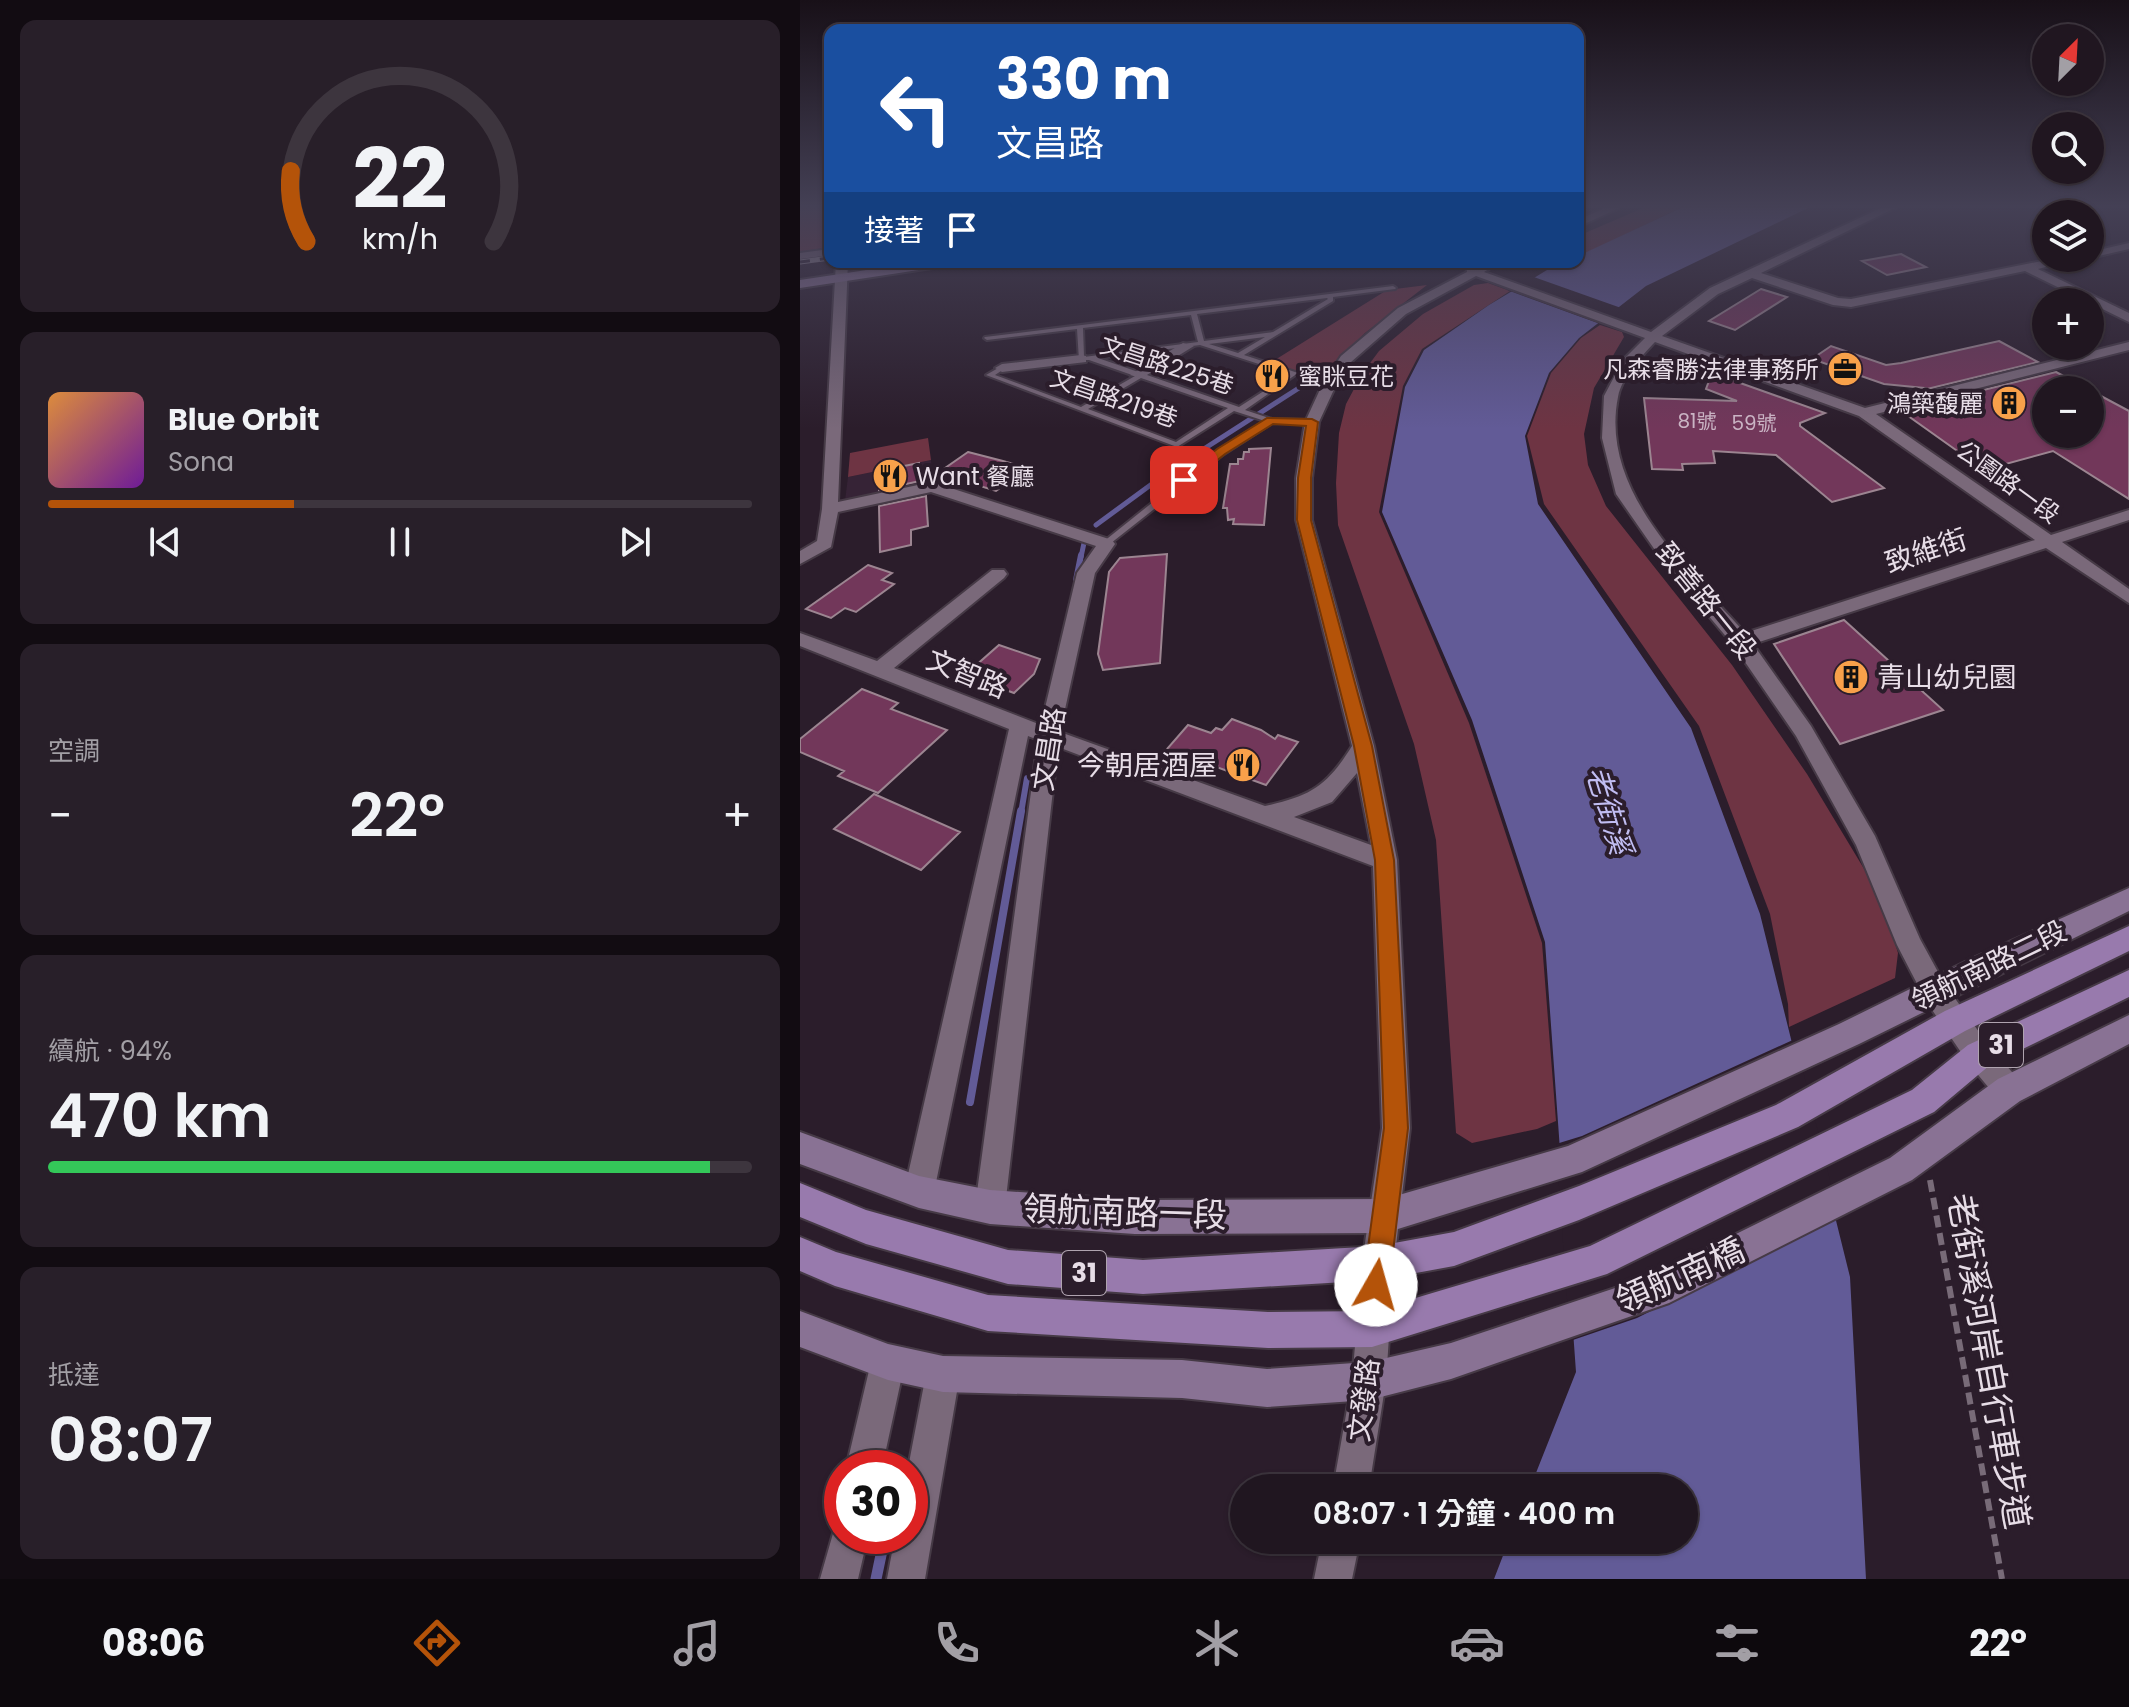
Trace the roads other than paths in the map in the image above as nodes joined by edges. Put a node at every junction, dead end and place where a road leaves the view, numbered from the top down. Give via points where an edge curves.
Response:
1 (839, 282) edge
2 (1452, 282) edge
3 (1517, 282) edge
4 (1735, 282) edge
5 (1775, 282) edge
6 (1958, 282) edge
7 (2055, 282) edge
8 (1393, 288) dead end
9 (1330, 296) junction
10 (1194, 313) junction
11 (2129, 318) edge
12 (1080, 327) junction
13 (1658, 333) junction
14 (1274, 334) junction
15 (987, 338) dead end
16 (1195, 345) junction
17 (2129, 346) edge
18 (1240, 355) junction
19 (1085, 358) junction
20 (1002, 368) joint
21 (1139, 375) junction
22 (1880, 408) junction
23 (1237, 409) junction
24 (1081, 410) junction
25 (1864, 413) junction
26 (1271, 421) junction
27 (1312, 422) junction
28 (830, 509) junction
29 (2129, 515) edge
30 (2056, 538) junction
31 (1106, 544) junction
32 (800, 559) edge
33 (998, 574) dead end
34 (2129, 581) edge
35 (2129, 597) edge
36 (800, 639) edge
37 (1741, 641) junction
38 (880, 669) junction
39 (1020, 725) junction
40 (1049, 735) junction
41 (1363, 746) junction
42 (1264, 815) junction
43 (1385, 860) junction
44 (2129, 899) edge
45 (2129, 938) edge
46 (2129, 983) edge
47 (1935, 992) junction
48 (1955, 1021) junction
49 (2129, 1029) edge
50 (1979, 1055) junction
51 (2009, 1090) junction
52 (800, 1148) edge
53 (919, 1192) junction
54 (1455, 1194) joint
55 (800, 1200) edge
56 (990, 1207) junction
57 (1385, 1216) junction
58 (1454, 1249) joint
59 (800, 1254) edge
60 (1378, 1263) junction
61 (800, 1329) edge
62 (1372, 1329) junction
63 (888, 1362) junction
64 (943, 1374) junction
65 (1369, 1381) junction
66 (868, 1450) edge
67 (1353, 1474) edge
68 (845, 1554) edge
69 (1338, 1554) edge
70 (839, 1579) edge
71 (906, 1579) edge
72 (1333, 1579) edge

1 - 28 street
2 - 27 street, 文發路 via 1365,339 1330,383
3 - 13 street, 公園路一段
4 - 13 street, 致善路一段
5 - 6 street via 1851,303
7 - 11 street
8 - 9 lane
9 - 10 lane
9 - 14 lane
10 - 12 lane
10 - 16 lane
12 - 15 lane
12 - 19 lane, 文昌路225巷
13 - 22 street, 公園路一段
13 - 25 street, 公園路一段
13 - 37 street, 致善路一段 via 1628,363 1611,396 1609,438 1624,494 1670,559
14 - 16 lane
14 - 18 lane
16 - 18 lane
16 - 19 lane
16 - 21 street
17 - 22 street
18 - 23 lane via 1295,373
19 - 20 street
19 - 21 lane, 文昌路225巷
20 - 24 lane, 文昌路219巷 via 989,375
21 - 23 lane, 文昌路225巷
21 - 24 lane
22 - 25 street
22 - 30 street, 公園路一段
23 - 24 lane, 文昌路219巷 via 1177,445
23 - 26 lane, 文昌路225巷
25 - 30 street, 公園路一段
26 - 27 lane
26 - 31 lane, 文昌路 via 1221,452
27 - 41 street, 文發路 via 1304,520
28 - 31 street via 932,487
28 - 32 street via 825,543
29 - 30 street, 致維街
30 - 34 street, 公園路一段
30 - 35 street, 公園路一段
30 - 37 street, 致維街
31 - 40 street, 文昌路 via 1086,573
33 - 38 street
36 - 38 street, 文智路
37 - 47 street, 致善路一段 via 1804,731 1867,843
38 - 39 street, 文智路
39 - 40 street, 文智路
39 - 53 street, 文昌路
40 - 42 street, 文智路
40 - 56 street, 文昌路
41 - 42 street via 1342,782 1319,799
41 - 43 street, 文發路
42 - 43 street, 文智路
43 - 57 street, 文發路 via 1396,1128
44 - 47 street, 領航南路二段 / 31
45 - 48 main road, 領航南路二段 / 31
46 - 50 main road, 31
47 - 48 street, 致善路一段
47 - 54 street, 領航南路二段 / 31 via 1571,1161
48 - 50 street, 致善路一段
48 - 58 main road, 領航南路二段 / 31 via 1787,1116
49 - 51 street, 31
50 - 51 street, 致善路一段
50 - 62 main road, 領航南橋 / 31 via 1923,1101 1595,1262
51 - 65 street, 領航南橋 / 31 via 1913,1160 1657,1291 1451,1361
52 - 53 street, 領航南路一段 / 31
53 - 56 street, 領航南路一段 / 31
54 - 57 street, 領航南路一段 / 31
55 - 60 main road, 領航南路一段 / 31 via 866,1227 1008,1267 1143,1277
56 - 57 street, 領航南路一段 / 31 via 1135,1217
57 - 60 street, 文發路
58 - 60 main road, 領航南路一段 / 31
59 - 62 main road, 31 via 988,1313 1268,1330
60 - 62 street, 文發路
61 - 63 street, 31
62 - 65 street, 文發路
63 - 64 street, 31
63 - 66 street
64 - 65 street, 31 via 1182,1379 1267,1388
64 - 71 street
65 - 67 street, 文發路
68 - 70 street
69 - 72 street

